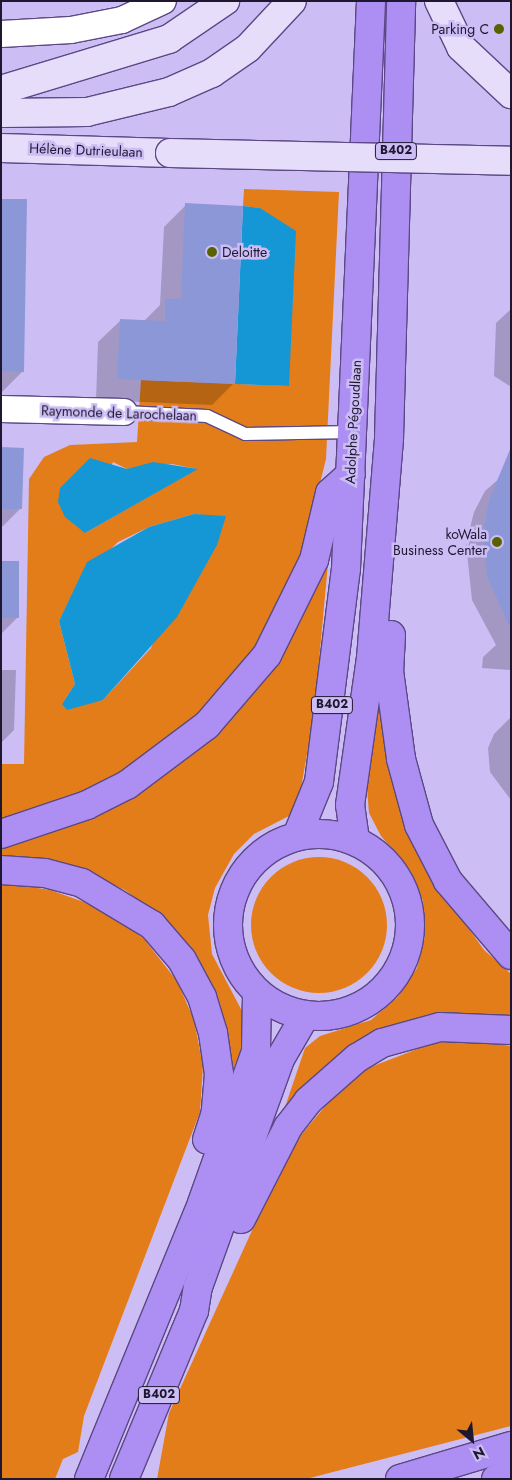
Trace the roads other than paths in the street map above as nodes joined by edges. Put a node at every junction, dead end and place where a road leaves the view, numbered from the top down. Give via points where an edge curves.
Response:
1 (163, 1) edge
2 (225, 1) edge
3 (292, 1) edge
4 (371, 1) edge
5 (402, 1) edge
6 (439, 1) edge
7 (2, 32) edge
8 (1, 90) edge
9 (511, 94) edge
10 (1, 113) edge
11 (1, 148) edge
12 (511, 161) edge
13 (1, 410) edge
14 (124, 412) joint
15 (352, 432) junction
16 (351, 474) junction
17 (377, 592) junction
18 (1, 834) edge
19 (297, 836) junction
20 (355, 840) junction
21 (1, 870) edge
22 (511, 955) edge
23 (257, 993) junction
24 (305, 1016) junction
25 (511, 1030) edge
26 (214, 1170) junction
27 (194, 1311) junction
28 (508, 1454) edge
29 (89, 1479) edge
30 (124, 1479) edge
31 (400, 1479) edge
32 (496, 1479) edge

1 - 7 street via 122,20 80,28
2 - 8 street via 169,39
3 - 10 street via 248,48 212,72 169,92 88,112
4 - 15 highway, Adolphe Pégoudlaan / B402
5 - 17 highway, B402 via 388,438
6 - 9 street via 461,47
11 - 12 street, Hélène Dutrieulaan, bridge
13 - 14 street, Raymonde de Larochelaan
14 - 15 lane, Raymonde de Larochelaan via 207,416 245,434
15 - 16 highway, Adolphe Pégoudlaan / B402
16 - 18 highway via 330,493 314,560 267,654 213,719 127,785 87,805
16 - 19 highway, Adolphe Pégoudlaan / B402 via 335,687 320,782
17 - 20 highway, B402 via 350,805
17 - 22 highway via 391,626 388,671 401,759 419,825 448,881
19 - 20 highway via 326,834
19 - 23 highway via 267,850 243,873 230,903 227,936 237,967
20 - 24 highway via 382,858 402,885 410,917 407,950 393,980 369,1002 338,1015
21 - 26 highway via 45,873 82,883 152,925 182,960 202,997 213,1033 218,1083 216,1112 206,1143
23 - 24 highway via 279,1008
23 - 26 highway, B402 via 256,1051
24 - 27 highway, B402 via 280,1059 198,1287
25 - 27 highway via 471,1025 413,1033 382,1043 332,1077 288,1127 246,1207 211,1291
26 - 29 highway, B402
27 - 30 highway, B402
28 - 31 highway
28 - 32 highway

